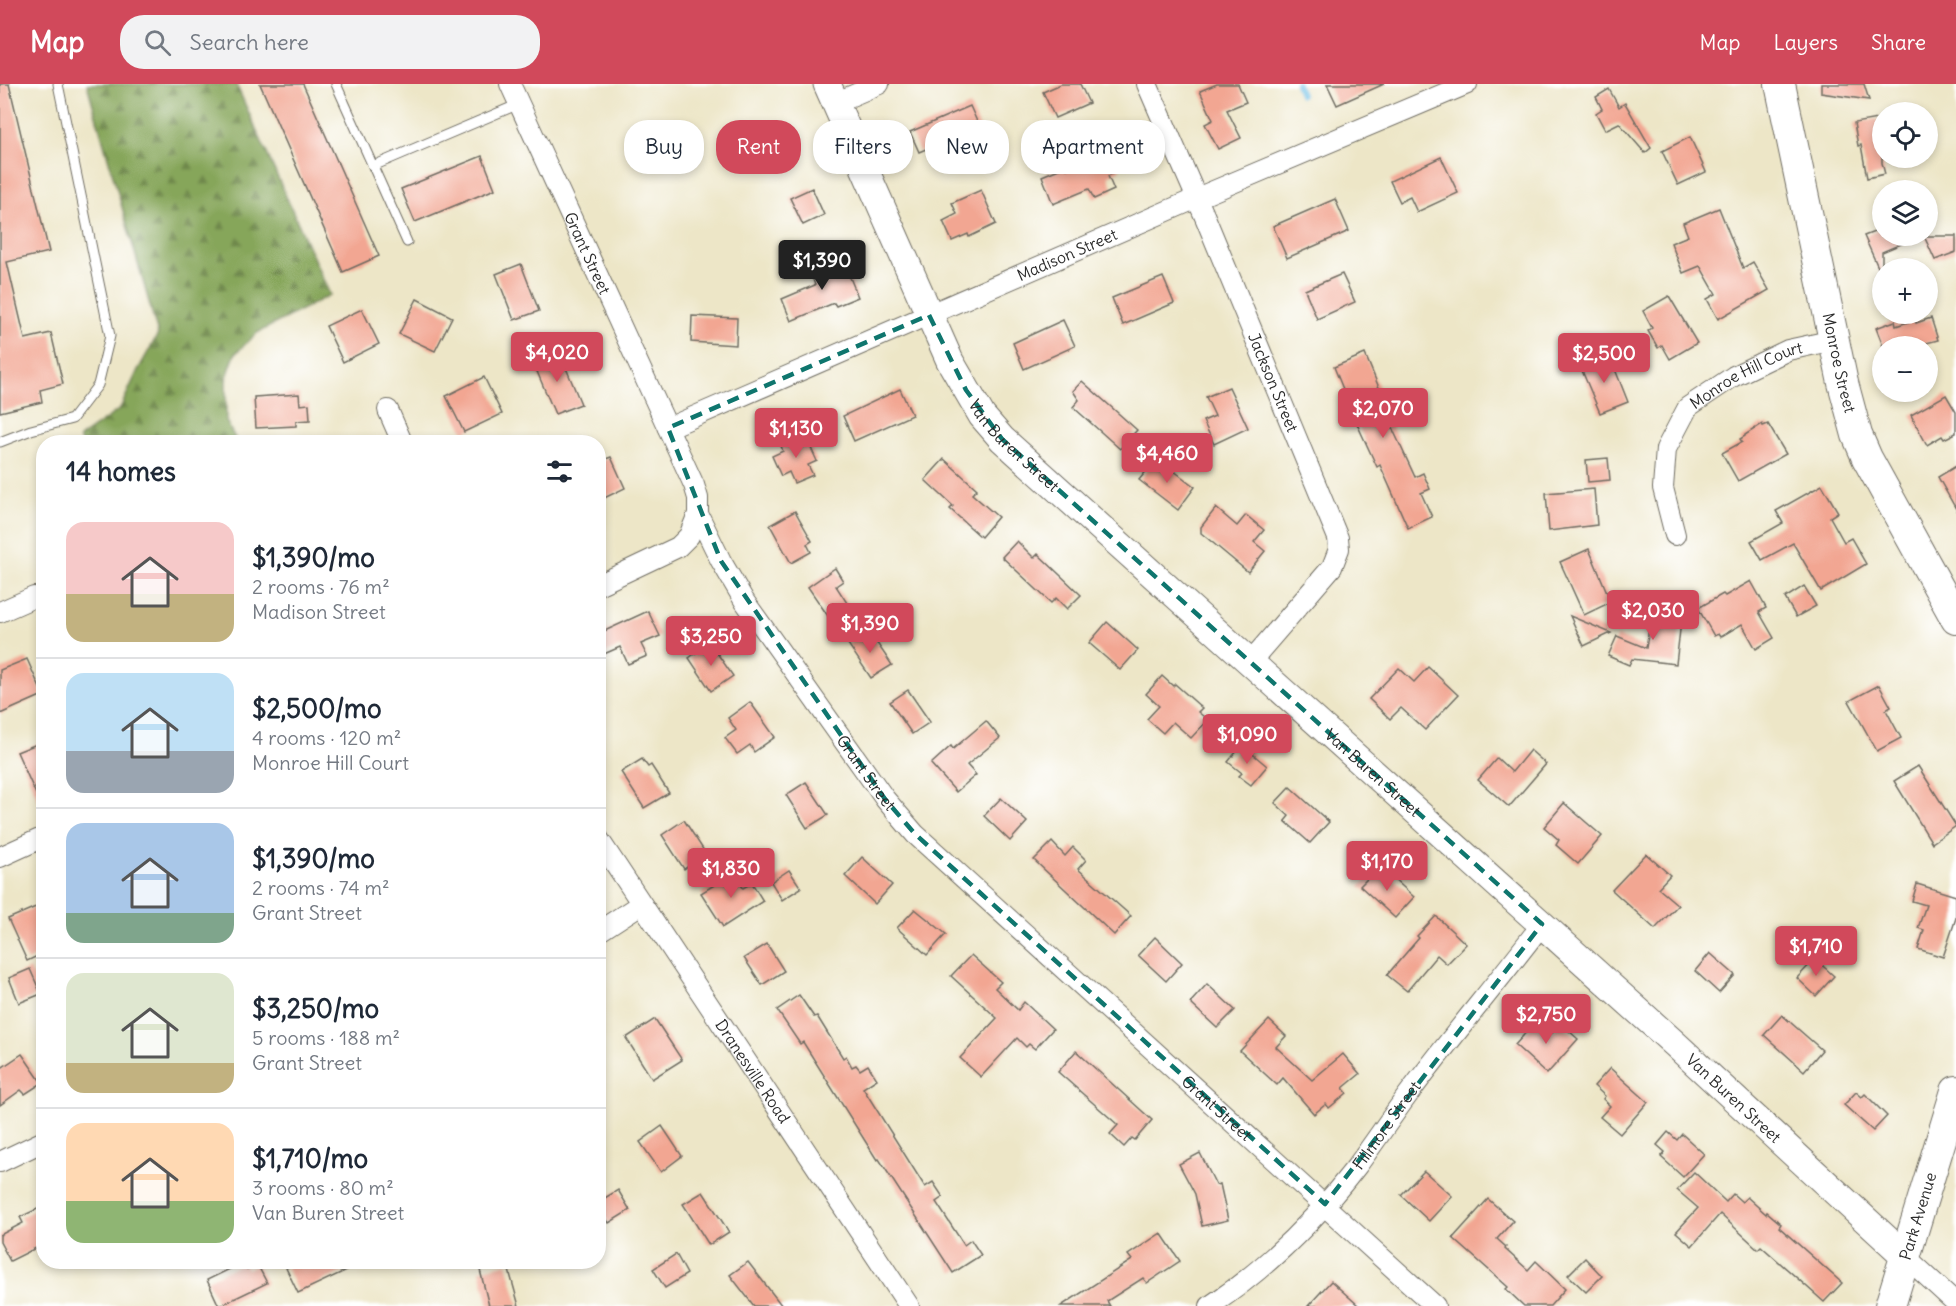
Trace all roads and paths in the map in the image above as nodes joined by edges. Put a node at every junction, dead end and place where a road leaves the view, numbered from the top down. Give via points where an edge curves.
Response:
1 (58, 84) edge
2 (336, 84) edge
3 (510, 84) edge
4 (879, 84) edge
5 (1147, 84) edge
6 (1780, 84) edge
7 (1463, 85) edge
8 (831, 94) edge
9 (519, 104) junction
10 (373, 166) junction
11 (1197, 198) junction
12 (407, 242) dead end
13 (929, 315) junction
14 (1834, 340) junction
15 (388, 410) dead end
16 (668, 428) junction
17 (399, 435) edge
18 (0, 442) edge
19 (698, 514) junction
20 (1675, 535) dead end
21 (606, 581) edge
22 (34, 597) dead end
23 (0, 612) edge
24 (1956, 619) edge
25 (1250, 662) junction
26 (36, 841) edge
27 (606, 850) edge
28 (0, 857) edge
29 (642, 903) junction
30 (1542, 924) junction
31 (606, 927) edge
32 (1956, 1091) edge
33 (36, 1145) edge
34 (0, 1162) edge
35 (1325, 1204) junction
36 (1906, 1257) junction
37 (1956, 1303) edge
38 (909, 1306) edge
39 (1210, 1306) edge
40 (1435, 1306) edge
41 (1890, 1306) edge

1 - 18 lane via 110,336 98,385 72,419
2 - 10 lane
3 - 9 street, Grant Street
4 - 8 street
5 - 11 street, Jackson Street
6 - 14 main road, Monroe Street
7 - 11 street, Madison Street
8 - 13 street, Van Buren Street
9 - 10 lane
9 - 16 street, Grant Street
10 - 12 lane
11 - 13 street, Madison Street
11 - 25 street, Jackson Street via 1338,538 1339,549 1332,567
13 - 16 street, Madison Street
13 - 25 street, Van Buren Street via 982,416 1002,439
14 - 20 street, Monroe Hill Court via 1788,350 1734,376 1688,407 1666,449 1663,488
14 - 24 main road, Monroe Street via 1866,458
15 - 17 street
16 - 19 street, Grant Street via 694,485
19 - 21 street via 689,536 678,548
19 - 35 street, Grant Street via 745,602 885,799 915,834
22 - 23 street
25 - 30 street, Van Buren Street
26 - 28 street
27 - 29 street, Dranesville Road
29 - 31 street
29 - 38 street, Dranesville Road
30 - 35 street, Fillmore Street
30 - 36 street, Van Buren Street
32 - 36 main road, Park Avenue
33 - 34 street
35 - 39 street, Fillmore Street via 1274,1256
35 - 40 street, Grant Street
36 - 37 street, Van Buren Street
36 - 41 main road, Park Avenue

